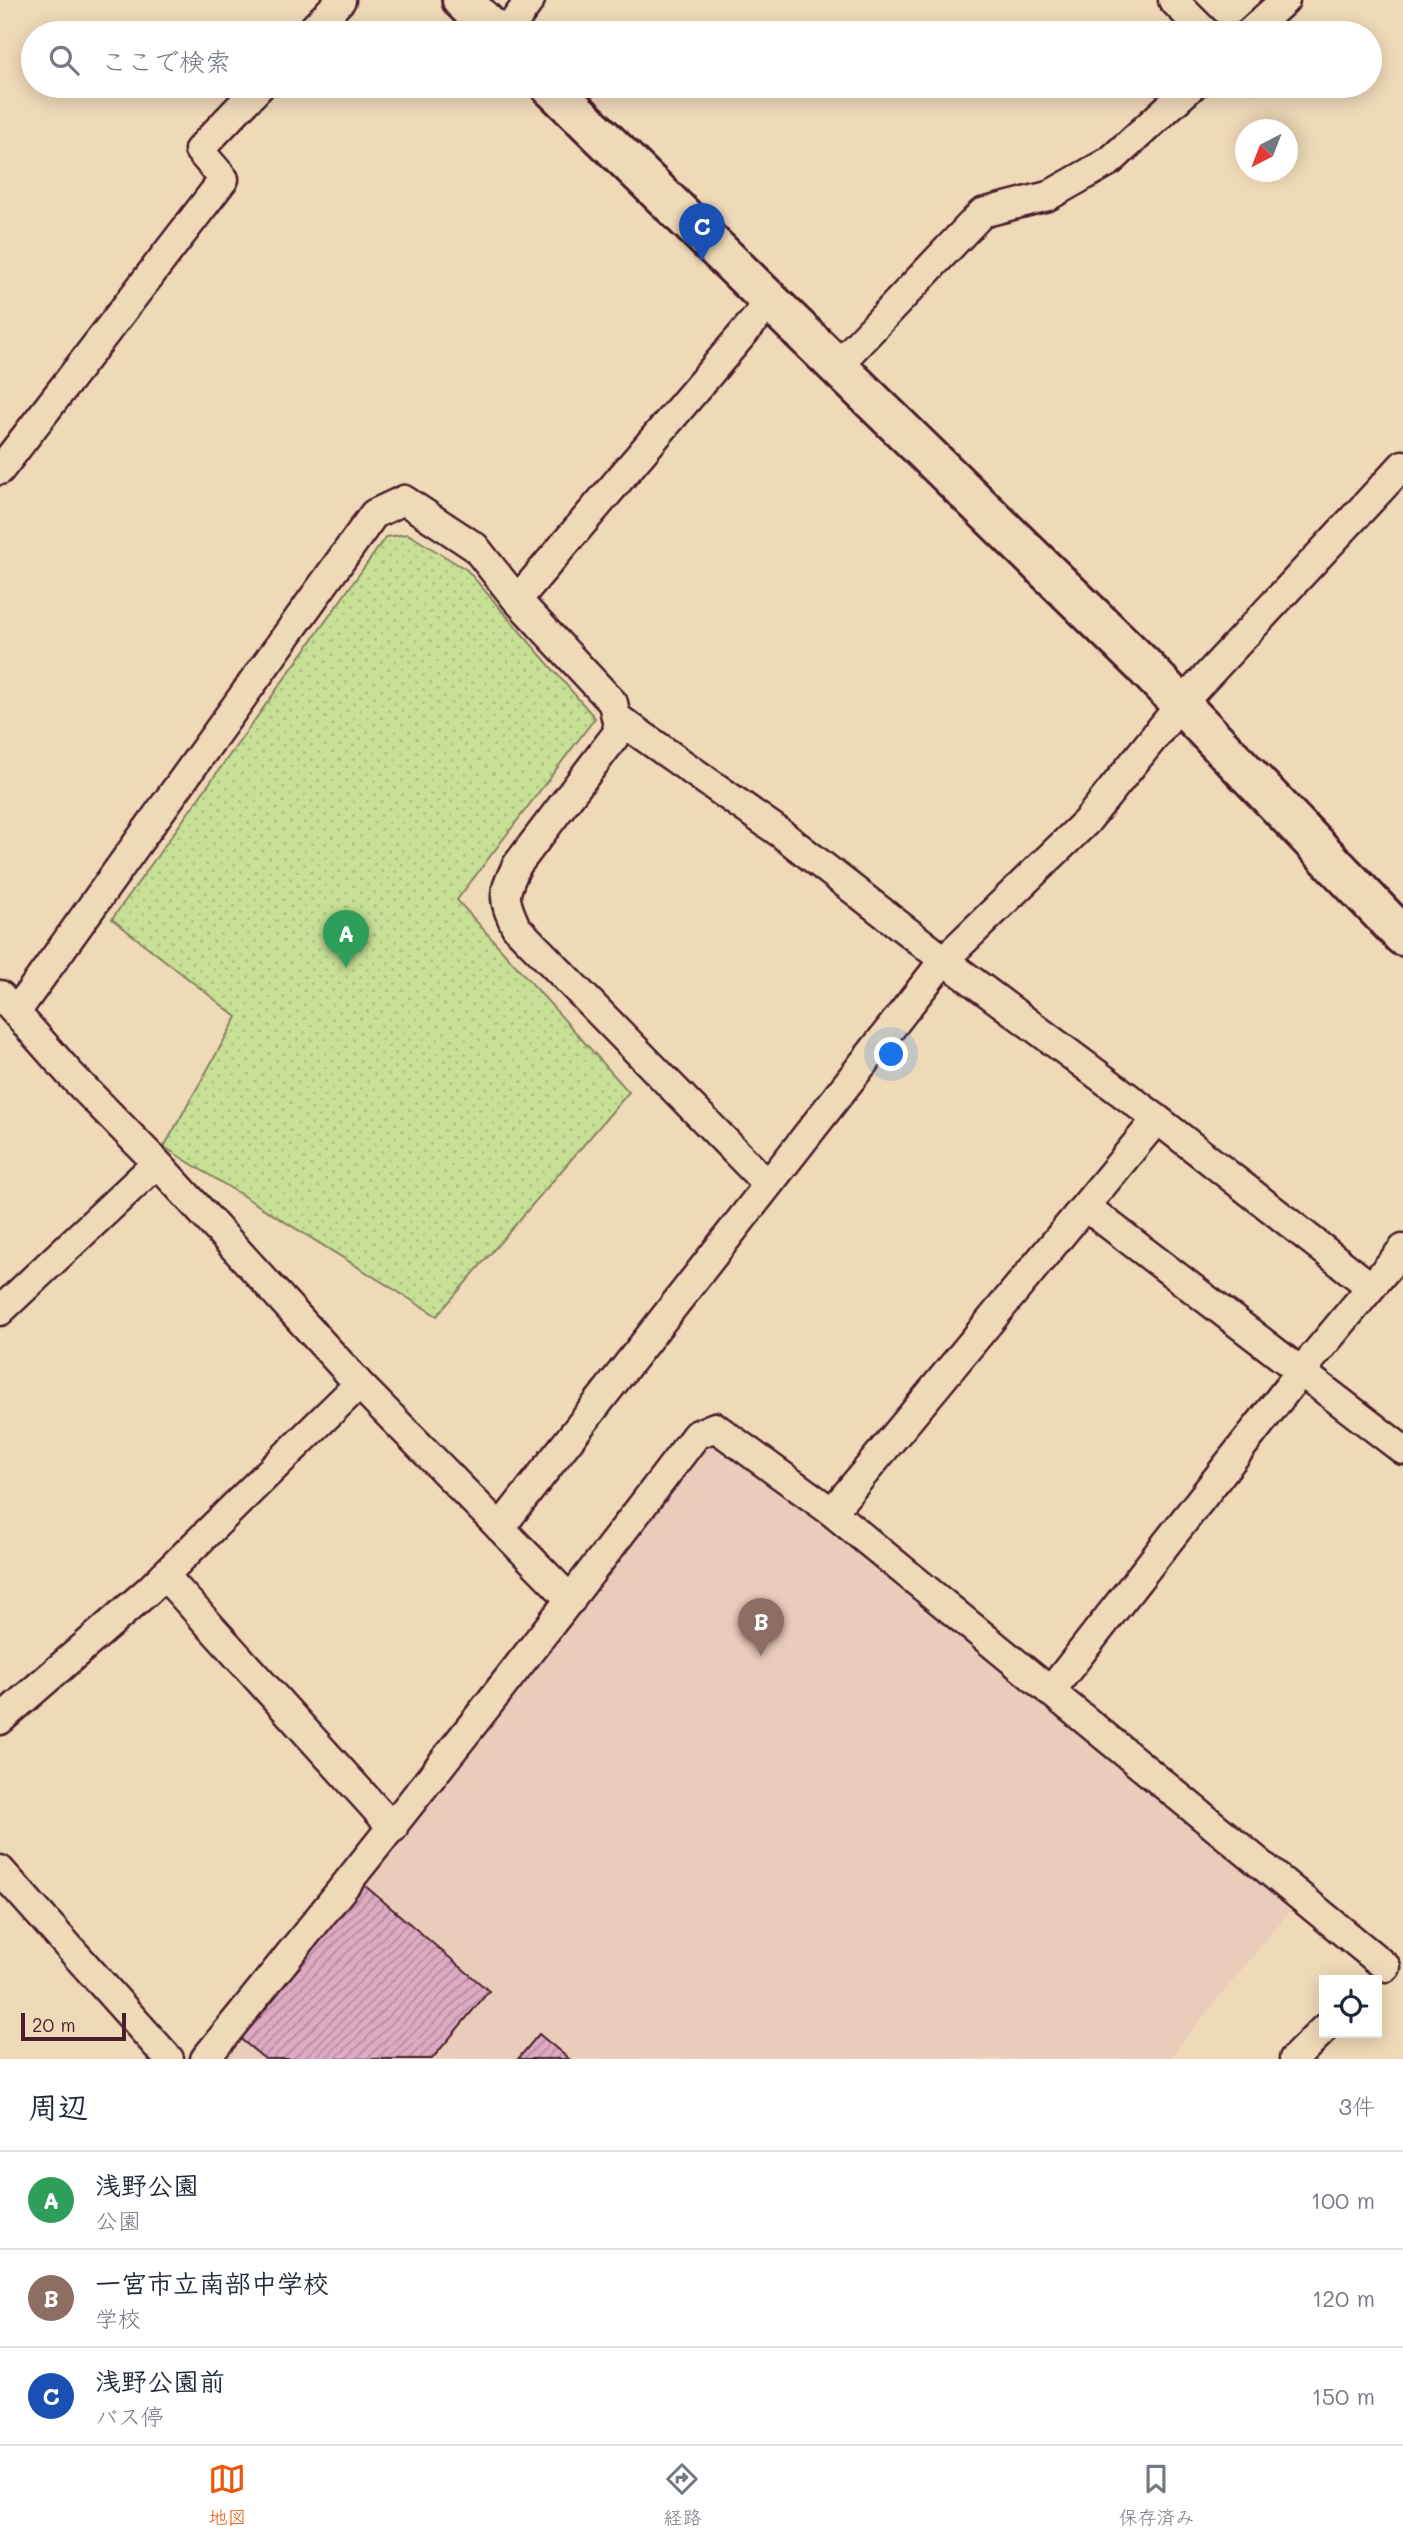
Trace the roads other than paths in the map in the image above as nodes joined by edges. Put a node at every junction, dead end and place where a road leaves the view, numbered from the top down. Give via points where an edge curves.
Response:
1 (341, 0) edge
2 (463, 0) edge
3 (530, 0) edge
4 (1173, 0) edge
5 (1285, 0) edge
6 (321, 21) edge
7 (484, 21) edge
8 (515, 21) edge
9 (1194, 21) edge
10 (1262, 21) edge
11 (249, 98) edge
12 (562, 98) edge
13 (1179, 98) edge
14 (770, 302) junction
15 (836, 367) junction
16 (1403, 465) edge
17 (0, 470) edge
18 (517, 600) junction
19 (1180, 705) junction
20 (616, 717) junction
21 (1403, 936) edge
22 (944, 960) junction
23 (8, 1004) edge
24 (1157, 1119) junction
25 (157, 1163) junction
26 (768, 1185) junction
27 (1085, 1206) junction
28 (1403, 1249) edge
29 (1371, 1287) junction
30 (0, 1311) edge
31 (1302, 1370) junction
32 (359, 1384) junction
33 (1403, 1450) edge
34 (832, 1512) junction
35 (500, 1528) junction
36 (164, 1575) junction
37 (571, 1600) junction
38 (1050, 1692) junction
39 (0, 1720) edge
40 (393, 1828) junction
41 (0, 1870) edge
42 (1387, 1966) edge
43 (1319, 2034) edge
44 (169, 2059) edge
45 (205, 2059) edge
46 (1294, 2059) edge

1 - 6 street
2 - 7 street
3 - 8 street
4 - 9 street
5 - 10 street
11 - 17 street via 199,150 224,179
12 - 14 street
13 - 15 street via 1110,161 1048,195 982,213
14 - 15 street
14 - 18 street
15 - 19 street
16 - 19 street
18 - 20 street via 612,703
18 - 23 street via 475,547 404,500 373,514
19 - 21 street
19 - 22 street via 1086,822
20 - 22 street via 779,832
20 - 26 street via 619,731 517,865 506,887 505,905 516,927
22 - 24 street
22 - 26 street
23 - 25 street
24 - 27 street
24 - 29 street
25 - 30 street
25 - 32 street
26 - 35 street
27 - 31 street
27 - 34 street
28 - 29 street
29 - 31 street
31 - 33 street
31 - 38 street
32 - 35 street
32 - 36 street
34 - 37 street via 715,1427 696,1435
34 - 38 street
35 - 37 street
36 - 39 street
36 - 40 street
37 - 40 street
38 - 42 street
40 - 45 street
41 - 44 street
43 - 46 street

